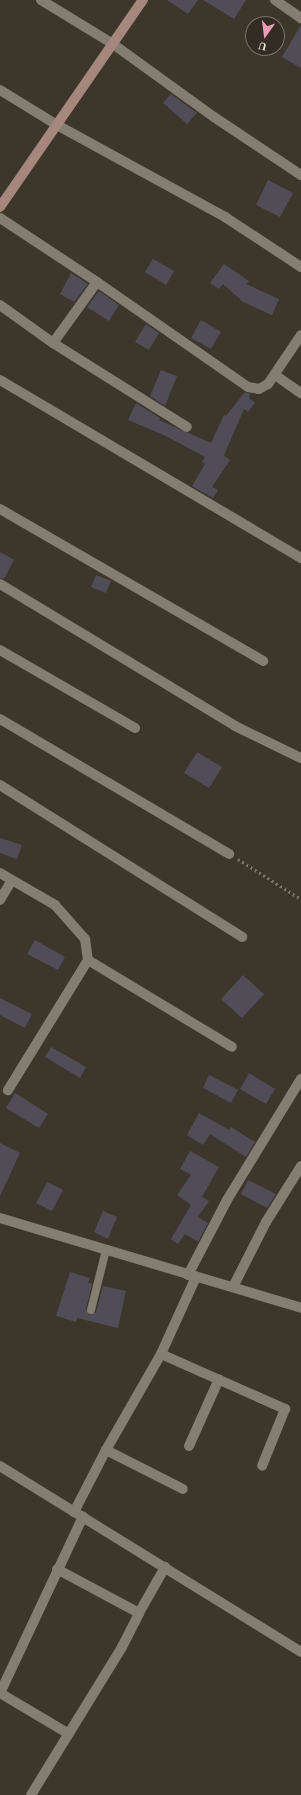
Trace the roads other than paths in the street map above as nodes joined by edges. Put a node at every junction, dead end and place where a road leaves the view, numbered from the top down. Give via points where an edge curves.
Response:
1 (41, 0) edge
2 (143, 0) edge
3 (275, 0) edge
4 (301, 18) edge
5 (113, 44) junction
6 (0, 90) edge
7 (58, 125) junction
8 (301, 175) edge
9 (0, 207) edge
10 (0, 218) edge
11 (301, 267) edge
12 (97, 282) junction
13 (0, 305) edge
14 (301, 335) edge
15 (53, 343) junction
16 (275, 374) junction
17 (0, 380) edge
18 (301, 394) edge
19 (187, 426) dead end
20 (0, 510) edge
21 (301, 558) edge
22 (0, 584) edge
23 (0, 650) edge
24 (263, 661) dead end
25 (0, 719) edge
26 (135, 728) dead end
27 (301, 758) edge
28 (0, 785) edge
29 (229, 854) road end
30 (0, 873) edge
31 (12, 880) junction
32 (0, 900) edge
33 (242, 937) dead end
34 (88, 960) junction
35 (232, 1047) dead end
36 (301, 1079) edge
37 (8, 1090) dead end
38 (301, 1166) edge
39 (0, 1218) edge
40 (106, 1250) junction
41 (192, 1276) junction
42 (233, 1287) junction
43 (301, 1308) edge
44 (91, 1310) dead end
45 (161, 1354) junction
46 (219, 1379) junction
47 (189, 1446) dead end
48 (106, 1450) junction
49 (0, 1466) edge
50 (262, 1466) dead end
51 (183, 1490) dead end
52 (79, 1515) junction
53 (165, 1567) junction
54 (57, 1569) junction
55 (139, 1613) junction
56 (301, 1652) edge
57 (0, 1693) edge
58 (69, 1734) junction
59 (31, 1795) edge

1 - 5 street
2 - 5 main road
3 - 4 street
5 - 7 main road
5 - 8 street via 214,117
6 - 7 street
7 - 9 main road
7 - 11 street via 226,217
10 - 12 street
12 - 15 street
12 - 16 street via 248,387 258,389 268,384
13 - 15 street
14 - 16 street
15 - 19 street
16 - 18 street
17 - 21 street
20 - 24 street
22 - 27 street via 234,726
23 - 26 street
25 - 29 street
28 - 33 street
30 - 31 street
31 - 32 street
31 - 34 street via 55,905 85,939
34 - 35 street
34 - 37 street
36 - 41 street via 227,1200
38 - 42 street via 266,1222
39 - 40 street
40 - 41 street
40 - 44 lane
41 - 42 street
41 - 45 street
42 - 43 street
45 - 46 street
45 - 48 street
46 - 47 street
46 - 50 street via 285,1409
48 - 51 street
48 - 52 street
49 - 52 street
52 - 53 street
52 - 54 street
53 - 55 street
53 - 56 street
54 - 55 street
54 - 57 street via 32,1630
55 - 58 street via 122,1647
57 - 58 street
58 - 59 street

